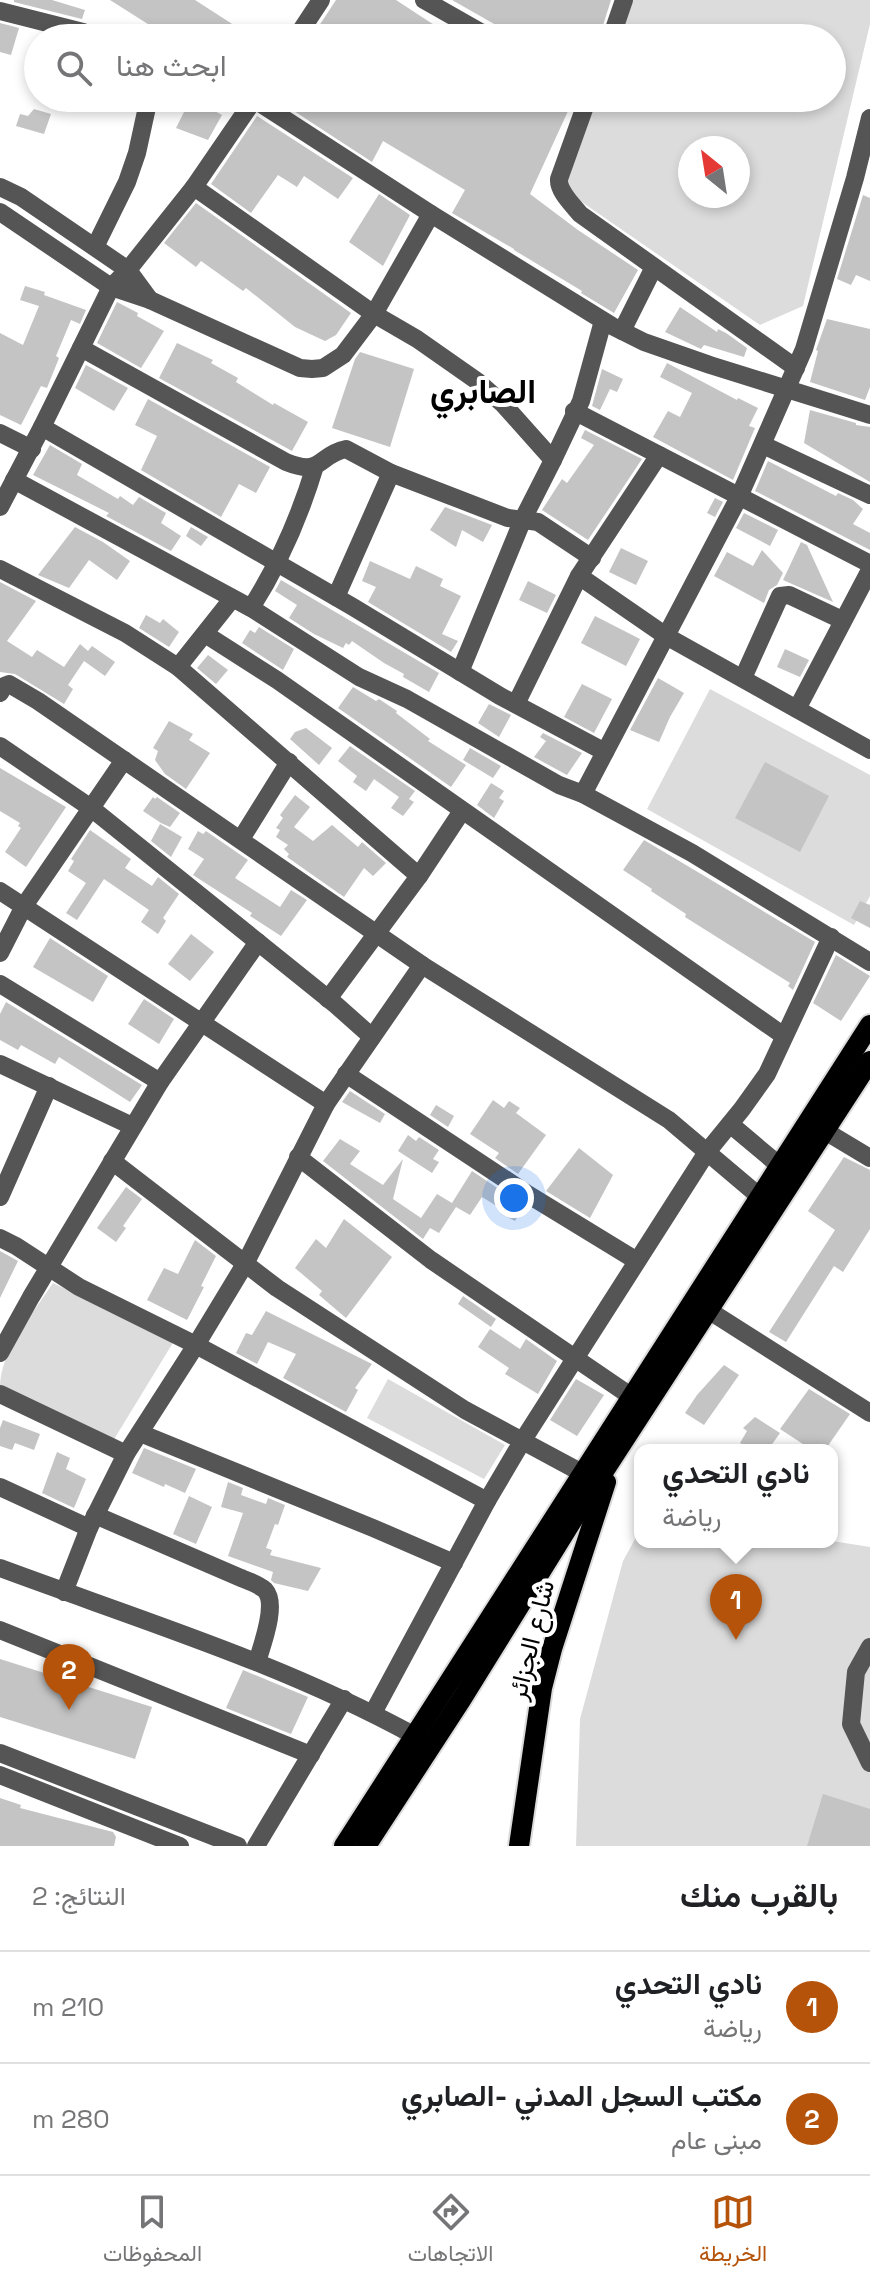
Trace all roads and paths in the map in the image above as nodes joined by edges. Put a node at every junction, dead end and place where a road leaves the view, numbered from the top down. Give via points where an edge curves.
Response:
1 (320, 0) edge
2 (424, 0) edge
3 (624, 0) edge
4 (0, 11) edge
5 (51, 24) edge
6 (305, 24) edge
7 (466, 24) edge
8 (616, 24) edge
9 (146, 112) edge
10 (245, 112) edge
11 (275, 112) edge
12 (583, 112) edge
13 (870, 118) edge
14 (862, 182) edge
15 (0, 187) edge
16 (194, 187) junction
17 (0, 212) edge
18 (431, 214) junction
19 (95, 247) junction
20 (654, 267) junction
21 (128, 270) junction
22 (111, 287) junction
23 (150, 300) junction
24 (374, 314) junction
25 (603, 321) junction
26 (622, 331) junction
27 (81, 348) junction
28 (796, 368) junction
29 (785, 388) junction
30 (574, 411) junction
31 (870, 415) edge
32 (42, 427) junction
33 (0, 433) edge
34 (763, 445) junction
35 (32, 449) junction
36 (659, 455) junction
37 (553, 460) junction
38 (315, 466) junction
39 (391, 473) junction
40 (14, 480) junction
41 (870, 495) edge
42 (739, 497) junction
43 (0, 507) edge
44 (523, 519) junction
45 (592, 558) junction
46 (277, 563) junction
47 (870, 567) edge
48 (0, 569) edge
49 (579, 576) junction
50 (336, 597) junction
51 (232, 599) junction
52 (251, 608) junction
53 (842, 620) junction
54 (205, 634) junction
55 (666, 636) junction
56 (178, 667) junction
57 (460, 672) junction
58 (743, 678) junction
59 (0, 693) edge
60 (516, 704) junction
61 (797, 709) junction
62 (0, 746) edge
63 (870, 750) edge
64 (605, 752) junction
65 (124, 760) junction
66 (289, 762) junction
67 (583, 794) junction
68 (91, 808) junction
69 (462, 811) junction
70 (241, 839) junction
71 (419, 876) junction
72 (0, 891) edge
73 (24, 906) junction
74 (376, 934) junction
75 (831, 937) junction
76 (258, 942) junction
77 (0, 953) edge
78 (870, 962) edge
79 (422, 965) junction
80 (0, 984) edge
81 (328, 999) junction
82 (203, 1022) junction
83 (870, 1025) edge
84 (784, 1036) junction
85 (372, 1037) junction
86 (870, 1061) edge
87 (0, 1064) edge
88 (346, 1074) junction
89 (160, 1082) junction
90 (49, 1086) junction
91 (326, 1104) junction
92 (730, 1124) junction
93 (132, 1126) junction
94 (825, 1131) junction
95 (707, 1152) junction
96 (298, 1157) junction
97 (870, 1158) edge
98 (112, 1161) junction
99 (780, 1166) junction
100 (0, 1197) edge
101 (760, 1197) junction
102 (0, 1238) edge
103 (637, 1261) junction
104 (245, 1264) junction
105 (49, 1269) junction
106 (708, 1310) junction
107 (196, 1345) junction
108 (0, 1353) edge
109 (575, 1358) junction
110 (0, 1394) edge
111 (632, 1397) junction
112 (870, 1413) edge
113 (140, 1433) junction
114 (523, 1440) junction
115 (617, 1452) junction
116 (126, 1454) junction
117 (589, 1465) junction
118 (0, 1487) edge
119 (487, 1501) junction
120 (580, 1508) junction
121 (92, 1521) junction
122 (454, 1563) junction
123 (0, 1568) edge
124 (64, 1592) junction
125 (0, 1630) edge
126 (870, 1647) edge
127 (257, 1662) junction
128 (344, 1699) junction
129 (373, 1713) junction
130 (415, 1736) junction
131 (0, 1753) edge
132 (311, 1755) junction
133 (870, 1763) edge
134 (0, 1775) edge
135 (143, 1840) edge
136 (180, 1846) edge
137 (238, 1846) edge
138 (256, 1846) edge
139 (344, 1846) edge
140 (366, 1846) edge
141 (508, 1846) edge
142 (519, 1846) edge

1 - 6 street
2 - 7 street
3 - 8 street
4 - 5 street
9 - 19 street via 127,182
10 - 16 street
11 - 18 street
12 - 20 street via 559,185 580,214
13 - 14 street
14 - 28 street
15 - 19 street
16 - 21 street
16 - 24 street
17 - 22 street
18 - 24 street
18 - 25 street
19 - 21 street
20 - 26 street
20 - 28 street
21 - 22 street
21 - 23 street
22 - 23 street
22 - 27 street
23 - 24 street via 312,369 343,355
24 - 37 street via 477,381
25 - 26 street
25 - 30 street
26 - 29 street
27 - 32 street
27 - 38 street via 286,462 299,468
28 - 29 street
29 - 31 street
29 - 34 street
30 - 36 street
30 - 37 street
32 - 35 street
32 - 46 street
33 - 35 street
34 - 41 street
34 - 42 street
35 - 40 street
36 - 42 street
36 - 45 street
37 - 44 street
38 - 39 street via 346,449
38 - 46 street
39 - 44 street
39 - 50 street
40 - 43 street
40 - 51 street
42 - 47 street
42 - 55 street
44 - 45 street via 538,522
44 - 57 street
45 - 49 street
46 - 50 street
46 - 52 street
47 - 53 street
48 - 56 street via 125,633
49 - 55 street
49 - 60 street
50 - 57 street
51 - 52 street
51 - 54 street
52 - 67 street via 359,677
53 - 58 street via 789,595 780,596
53 - 61 street
54 - 56 street
54 - 69 street
55 - 58 street
55 - 64 street
56 - 66 street
57 - 60 street
58 - 61 street
59 - 65 street via 7,684 17,688
60 - 64 street
61 - 63 street
62 - 68 street
64 - 67 street
65 - 68 street
65 - 70 street
66 - 70 street
66 - 71 street
67 - 75 street
68 - 73 street
68 - 76 street
69 - 71 street
69 - 84 street
70 - 74 street
71 - 74 street
72 - 73 street
73 - 77 street
73 - 82 street
74 - 79 street
74 - 81 street
75 - 78 street
75 - 84 street
76 - 81 street
76 - 82 street
79 - 85 street
79 - 95 street via 669,1120
80 - 89 street
81 - 85 street
82 - 89 street
82 - 91 street
83 - 99 main road
84 - 92 street via 767,1074
85 - 88 street
86 - 94 main road
87 - 90 street
88 - 91 street
88 - 103 street
89 - 93 street
90 - 93 street
90 - 100 street
91 - 96 street
92 - 95 street
92 - 99 street
93 - 98 street
94 - 97 street
94 - 106 main road
95 - 101 street
95 - 103 street
96 - 104 street
96 - 109 street via 431,1260
98 - 104 street
98 - 105 street
99 - 101 main road
101 - 111 main road
102 - 105 street
103 - 109 street
104 - 107 street
104 - 114 street via 465,1410
105 - 107 street
105 - 108 street
106 - 112 street
106 - 115 main road
107 - 113 street
107 - 119 street
109 - 111 street
109 - 114 street
110 - 116 street
111 - 117 main road
113 - 116 street
113 - 122 street
114 - 117 street
114 - 119 street
115 - 120 main road
115 - 142 main road, شارع الجزائر via 542,1688
116 - 121 street
117 - 120 main road, شارع الجزائر
117 - 130 main road
118 - 121 street
119 - 122 street
120 - 140 main road
120 - 141 main road, شارع الجزائر via 537,1656
121 - 124 street
121 - 127 street via 264,1590 271,1601
122 - 129 street
123 - 124 street
124 - 127 street
125 - 132 street
126 - 133 street via 856,1672 851,1724
127 - 128 street
128 - 129 street
128 - 132 street
129 - 130 street
130 - 139 main road
131 - 137 street
132 - 138 street
134 - 135 street
135 - 136 street

